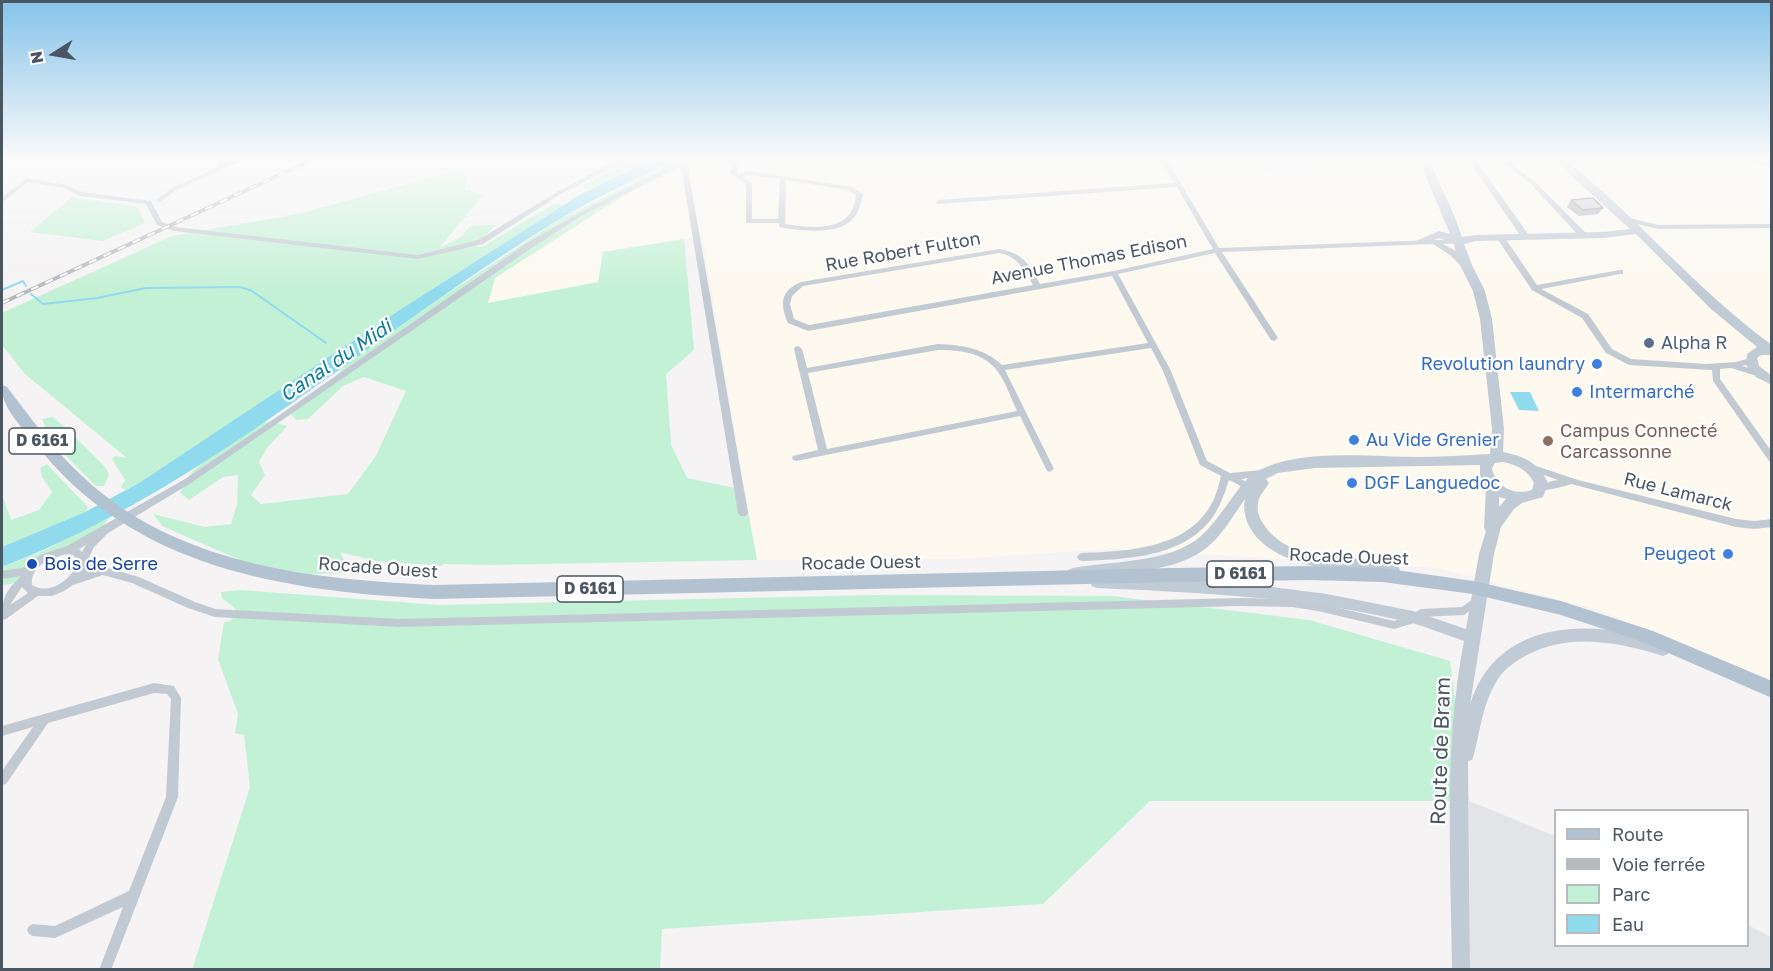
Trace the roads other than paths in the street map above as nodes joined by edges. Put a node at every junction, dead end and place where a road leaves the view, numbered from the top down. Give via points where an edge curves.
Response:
1 (149, 203) edge
2 (542, 203) edge
3 (603, 203) edge
4 (695, 203) edge
5 (748, 203) edge
6 (782, 203) edge
7 (858, 203) edge
8 (1189, 203) edge
9 (1443, 203) edge
10 (1502, 203) edge
11 (1553, 203) edge
12 (1608, 203) edge
13 (1449, 215) junction
14 (1621, 215) junction
15 (781, 221) junction
16 (1772, 226) edge
17 (1638, 231) junction
18 (1617, 234) junction
19 (1583, 235) junction
20 (1652, 235) junction
21 (1525, 236) junction
22 (1500, 237) junction
23 (1436, 238) junction
24 (1476, 238) junction
25 (1458, 240) junction
26 (1421, 241) joint
27 (1217, 250) junction
28 (1466, 265) junction
29 (1620, 272) dead end
30 (1113, 273) junction
31 (1036, 286) junction
32 (1535, 288) junction
33 (1479, 291) junction
34 (791, 321) joint
35 (1740, 330) junction
36 (1274, 338) dead end
37 (1153, 345) junction
38 (798, 349) dead end
39 (1771, 351) edge
40 (1752, 357) junction
41 (1731, 366) junction
42 (1000, 368) junction
43 (1716, 369) junction
44 (805, 371) junction
45 (1766, 378) edge
46 (2, 390) edge
47 (1020, 413) junction
48 (1498, 429) junction
49 (823, 452) junction
50 (796, 458) dead end
51 (1493, 459) junction
52 (1772, 459) edge
53 (1445, 462) junction
54 (1525, 464) junction
55 (1281, 468) junction
56 (1050, 469) dead end
57 (1265, 472) junction
58 (1226, 476) junction
59 (1490, 481) junction
60 (1577, 483) junction
61 (1246, 489) junction
62 (1540, 489) junction
63 (1520, 498) junction
64 (743, 513) dead end
65 (1772, 523) edge
66 (105, 530) junction
67 (1491, 537) junction
68 (69, 550) junction
69 (1082, 557) dead end
70 (83, 562) junction
71 (100, 572) junction
72 (28, 573) junction
73 (2, 575) edge
74 (1053, 578) junction
75 (1427, 580) junction
76 (69, 582) junction
77 (36, 592) junction
78 (1480, 595) junction
79 (2, 610) edge
80 (2, 616) edge
81 (1413, 617) junction
82 (1471, 637) junction
83 (1744, 677) junction
84 (1772, 686) edge
85 (1772, 690) edge
86 (1772, 695) edge
87 (44, 720) junction
88 (2, 730) edge
89 (2, 780) edge
90 (1460, 783) junction
91 (134, 896) junction
92 (33, 930) dead end
93 (105, 969) edge
94 (1461, 969) edge

1 - 2 street via 159,223 174,228 418,257 480,242
3 - 66 street via 550,232 188,481
4 - 64 street
5 - 15 street via 748,221
6 - 15 street
7 - 15 street via 849,220 842,224 811,228 782,225
8 - 27 street
9 - 13 main road, Route de Bram
10 - 21 street
11 - 19 street
12 - 14 main road
13 - 23 main road
13 - 24 main road via 1463,232
13 - 25 main road, Route de Bram
14 - 17 main road
14 - 18 main road via 1623,226
14 - 20 street
16 - 20 street
17 - 18 main road
17 - 20 main road
18 - 19 main road
18 - 20 main road
19 - 21 main road
20 - 35 main road
21 - 22 main road
22 - 24 main road
22 - 32 street
23 - 25 main road
23 - 26 main road
23 - 28 street
24 - 25 main road
25 - 28 main road, Route de Bram
25 - 33 main road via 1475,272
26 - 27 street, Avenue Thomas Edison
27 - 30 street, Avenue Thomas Edison
27 - 36 street
28 - 33 main road, Route de Bram
29 - 32 street
30 - 31 street, Avenue Thomas Edison
30 - 37 street
31 - 34 street, Avenue Thomas Edison via 816,327 798,326
31 - 34 street, Rue Robert Fulton via 1020,258 1012,252 999,251 801,284 789,291 785,302
32 - 43 street via 1585,316 1609,351 1623,360
33 - 48 main road, Route de Bram via 1489,336
35 - 39 main road
35 - 40 main road
37 - 42 street
37 - 58 street via 1203,464
38 - 44 street
39 - 40 main road
40 - 41 street
40 - 45 main road
41 - 43 street
41 - 45 street
42 - 44 street via 977,351 946,347
42 - 47 street
43 - 52 street via 1716,379
44 - 49 street
46 - 74 main road, Rocade Ouest / D 6161 via 60,462 103,504 167,540 252,570 321,585 444,592
47 - 49 street
47 - 56 street
48 - 51 main road, Route de Bram
48 - 54 main road, Route de Bram
49 - 50 street
51 - 53 main road
51 - 54 main road
51 - 59 main road, Route de Bram via 1485,467
53 - 55 main road via 1316,463
53 - 59 main road via 1463,466
54 - 60 street, Rue Lamarck
54 - 62 main road, Route de Bram via 1539,478
55 - 57 main road
55 - 75 main road via 1263,481 1250,502 1258,530 1271,542 1290,553 1321,561 1408,572
57 - 58 street
57 - 61 main road
58 - 61 street
58 - 69 street via 1207,517 1177,543 1131,554
59 - 63 main road via 1505,494
59 - 67 main road, Route de Bram
60 - 62 street, Rue Lamarck via 1552,484
60 - 65 street, Rue Lamarck via 1736,523
61 - 74 main road via 1203,543 1181,554
62 - 63 main road, Route de Bram via 1533,496
63 - 67 main road, Route de Bram via 1510,502 1498,518
66 - 68 street
66 - 70 street via 91,544
67 - 78 main road, Route de Bram
68 - 70 street via 76,552
68 - 72 street via 44,558
70 - 71 street
70 - 76 street
71 - 76 street
71 - 81 street via 124,576 215,613 342,622 1241,602 1309,606 1394,625
72 - 73 street
72 - 77 street via 27,587
72 - 79 street
74 - 75 main road, Rocade Ouest / D 6161 via 1328,573
74 - 81 main road via 1241,589
75 - 83 main road, Rocade Ouest / D 6161 via 1506,595 1611,624 1700,656
76 - 77 street via 53,591
77 - 80 street
78 - 81 street via 1464,611 1421,613
78 - 82 main road, Route de Bram
81 - 82 main road
82 - 90 main road, Route de Bram via 1462,706
83 - 84 main road
83 - 85 main road, Rocade Ouest / D 6161
86 - 90 main road via 1646,643 1583,634 1548,638 1520,649 1494,671 1478,705
87 - 88 street
87 - 89 street
87 - 91 street via 154,688 170,689 176,698 172,797
90 - 94 main road, Route de Bram
91 - 92 street via 55,932
91 - 93 street

